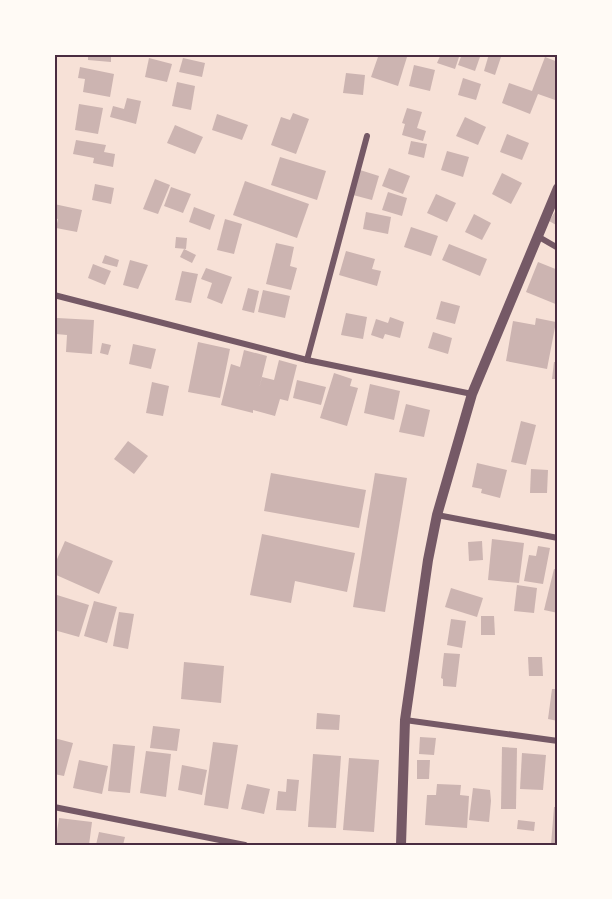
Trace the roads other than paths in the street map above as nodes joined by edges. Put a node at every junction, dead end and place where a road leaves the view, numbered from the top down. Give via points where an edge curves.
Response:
1 (367, 136) dead end
2 (558, 188) edge
3 (539, 237) junction
4 (558, 248) edge
5 (54, 295) edge
6 (307, 360) junction
7 (472, 394) junction
8 (437, 515) junction
9 (558, 538) edge
10 (405, 720) junction
11 (558, 741) edge
12 (54, 807) edge
13 (245, 845) edge
14 (401, 845) edge

1 - 6 street
2 - 3 street
3 - 4 street
3 - 7 street
5 - 6 street
6 - 7 street
7 - 8 street
8 - 9 street
8 - 10 street
10 - 11 street
10 - 14 street
12 - 13 street

